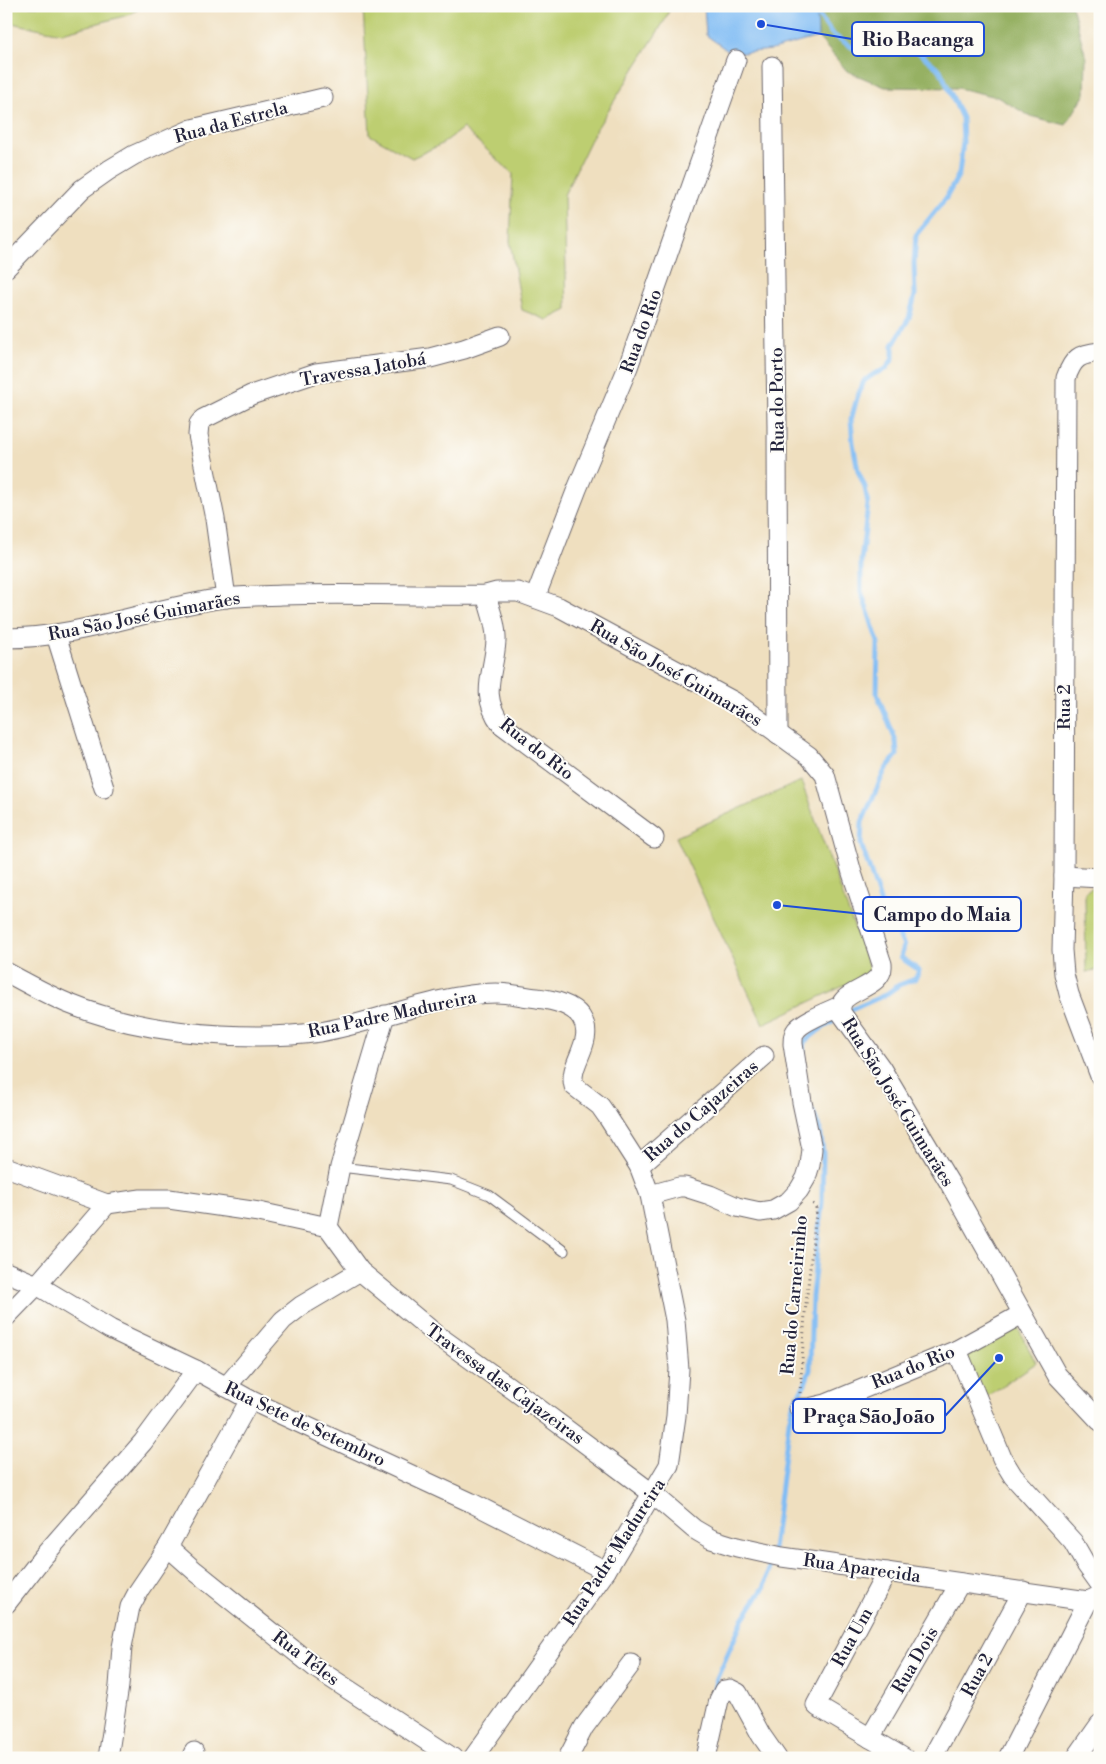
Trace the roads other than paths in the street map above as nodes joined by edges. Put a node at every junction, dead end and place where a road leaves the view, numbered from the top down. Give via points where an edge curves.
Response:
1 (736, 60) dead end
2 (772, 66) dead end
3 (323, 98) dead end
4 (6, 268) edge
5 (500, 336) dead end
6 (1100, 352) edge
7 (486, 596) junction
8 (226, 598) junction
9 (535, 598) junction
10 (56, 635) junction
11 (6, 638) edge
12 (778, 734) junction
13 (104, 788) dead end
14 (654, 838) dead end
15 (1064, 876) junction
16 (1100, 878) edge
17 (6, 972) edge
18 (385, 1015) junction
19 (844, 1015) junction
20 (764, 1056) dead end
21 (1100, 1076) edge
22 (639, 1166) junction
23 (6, 1167) edge
24 (340, 1167) junction
25 (650, 1195) junction
26 (107, 1204) junction
27 (328, 1227) junction
28 (564, 1251) dead end
29 (360, 1271) junction
30 (6, 1272) edge
31 (37, 1285) junction
32 (1022, 1314) junction
33 (6, 1317) edge
34 (957, 1350) junction
35 (196, 1370) junction
36 (226, 1387) junction
37 (250, 1400) junction
38 (799, 1408) road end
39 (1100, 1421) edge
40 (653, 1494) junction
41 (168, 1547) junction
42 (606, 1571) junction
43 (887, 1572) junction
44 (960, 1583) junction
45 (1100, 1584) edge
46 (1023, 1591) junction
47 (1094, 1598) edge
48 (6, 1604) edge
49 (631, 1664) dead end
50 (1100, 1724) edge
51 (870, 1738) junction
52 (108, 1758) edge
53 (452, 1758) edge
54 (473, 1758) edge
55 (568, 1758) edge
56 (706, 1758) edge
57 (777, 1758) edge
58 (904, 1758) edge
59 (932, 1758) edge
60 (1008, 1758) edge
61 (1076, 1758) edge

1 - 9 street, Rua do Rio via 628,367
2 - 12 street, Rua do Porto
3 - 4 street, Rua da Estrela via 192,129 134,155 82,189
5 - 8 street, Travessa Jatobá via 430,358 316,373 251,395 203,419 198,435
6 - 15 street, Rua 2 via 1084,353 1072,364 1066,378
7 - 8 street, Rua São José Guimarães via 339,594
7 - 9 street, Rua São José Guimarães via 497,592 518,592
7 - 14 street, Rua do Rio via 496,639 488,685 493,713 501,724
8 - 10 street, Rua São José Guimarães
9 - 12 street, Rua São José Guimarães via 560,607 732,702
10 - 11 street, Rua São José Guimarães
10 - 13 street
12 - 19 street, Rua São José Guimarães via 809,756 825,775 882,964 877,979 846,997
15 - 16 street
15 - 21 street, Rua 2 via 1064,974
17 - 18 street, Rua Padre Madureira via 68,1003 123,1022 193,1034 261,1036 318,1032
18 - 22 street, Rua Padre Madureira via 471,995 498,993 553,1000 571,1008 581,1016 586,1038 575,1070 574,1086 600,1106
18 - 24 street
19 - 25 street via 804,1024 794,1036 800,1093 812,1149 806,1178 794,1195 773,1210 760,1212 679,1187
19 - 32 street, Rua São José Guimarães via 881,1068 949,1182
20 - 22 street, Rua do Cajazeiras
22 - 25 street, Rua Padre Madureira
23 - 26 street
24 - 27 street
24 - 28 lane via 450,1180 489,1195
25 - 40 street, Rua Padre Madureira via 675,1320 679,1369 669,1465
26 - 27 street via 169,1199 259,1212
26 - 31 street
27 - 29 street, Travessa das Cajazeiras
29 - 36 street via 283,1320
29 - 40 street, Travessa das Cajazeiras via 437,1335
30 - 31 street, Rua Sete de Setembro
31 - 33 street
31 - 35 street, Rua Sete de Setembro via 110,1329
32 - 34 street, Rua do Rio
32 - 39 street, Rua São José Guimarães via 1057,1375
34 - 38 street, Rua do Rio via 826,1404
34 - 45 street via 1002,1458 1013,1476 1073,1542
35 - 36 street, Rua Sete de Setembro
35 - 48 street via 143,1442
36 - 37 street, Rua Sete de Setembro
37 - 41 street
37 - 42 street, Rua Sete de Setembro via 470,1502
40 - 42 street, Rua Padre Madureira
40 - 43 street, Rua Aparecida via 694,1529 711,1539 782,1557
41 - 52 street via 130,1607
41 - 53 street, Rua Téles via 317,1669
42 - 54 street, Rua Padre Madureira
43 - 44 street, Rua Aparecida
43 - 51 street, Rua Um via 817,1702 818,1707
44 - 46 street, Rua Aparecida
44 - 51 street, Rua Dois
46 - 47 street, Rua Aparecida
46 - 59 street, Rua 2
47 - 60 street
49 - 55 street via 584,1727
50 - 61 street
51 - 58 street
56 - 57 street via 719,1700 724,1690 730,1689 738,1694

